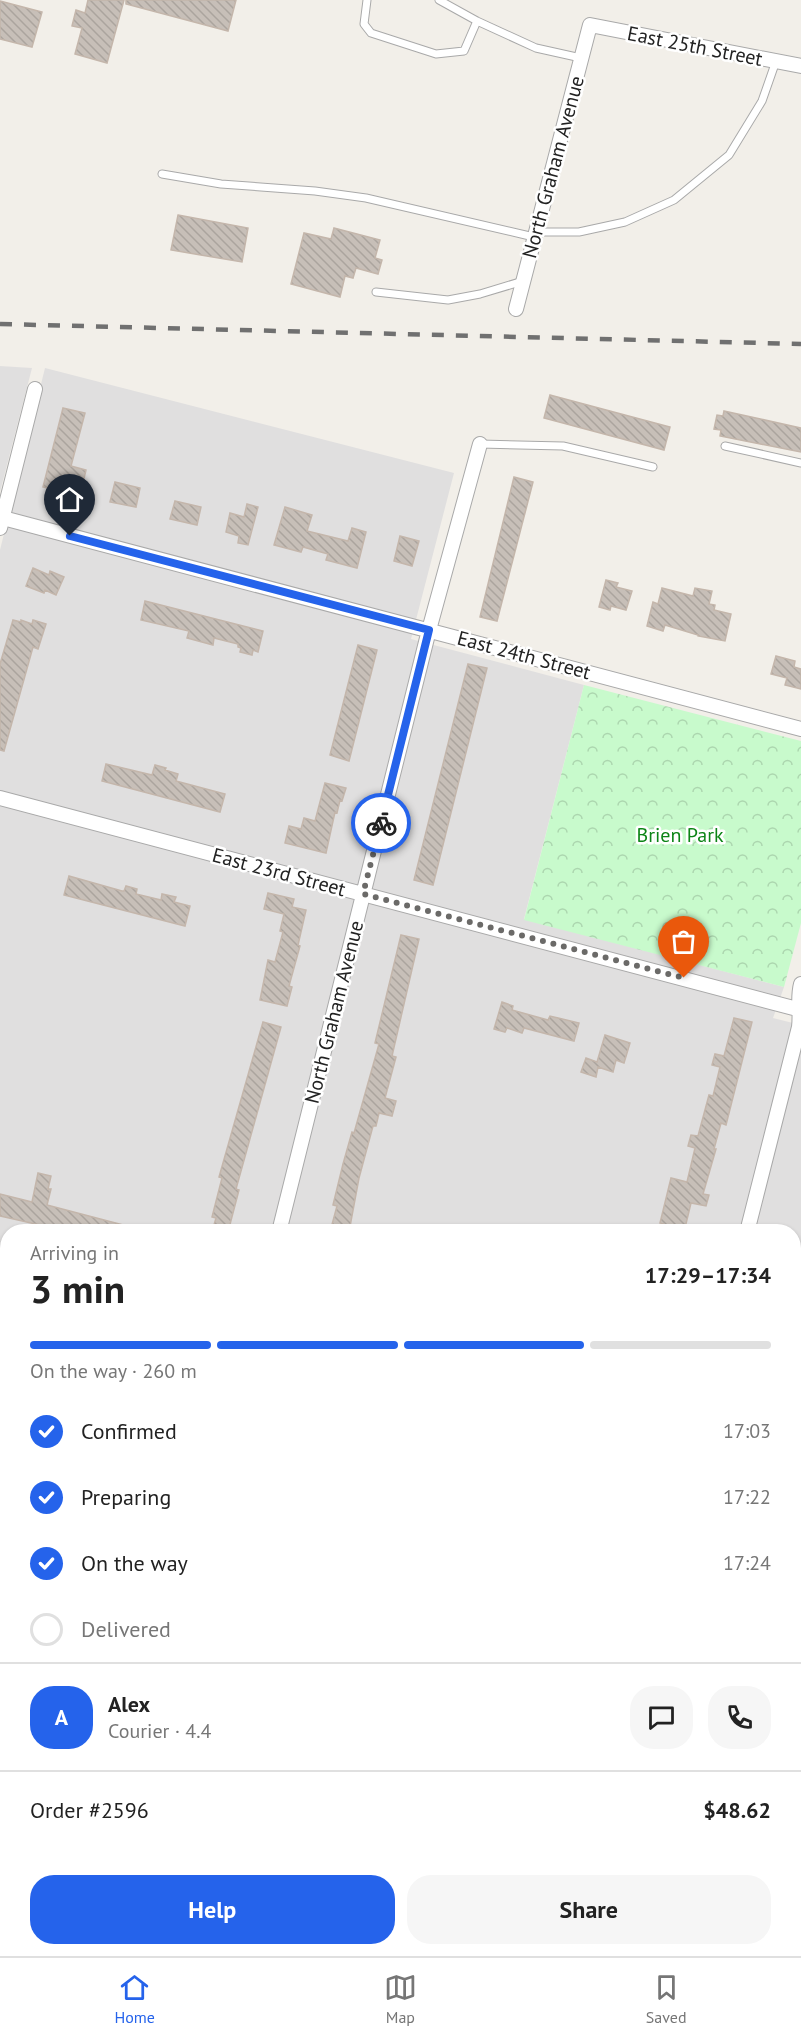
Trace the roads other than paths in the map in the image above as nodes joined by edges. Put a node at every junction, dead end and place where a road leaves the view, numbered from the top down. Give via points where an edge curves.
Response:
1 (367, 0) edge
2 (439, 0) edge
3 (477, 21) junction
4 (590, 25) joint
5 (581, 58) junction
6 (776, 61) junction
7 (801, 66) edge
8 (162, 174) dead end
9 (535, 234) junction
10 (523, 281) junction
11 (375, 292) dead end
12 (516, 309) dead end
13 (35, 389) dead end
14 (480, 444) joint
15 (725, 446) dead end
16 (801, 463) edge
17 (653, 467) dead end
18 (1, 523) edge
19 (429, 630) junction
20 (801, 729) edge
21 (0, 798) edge
22 (363, 894) junction
23 (801, 984) edge
24 (800, 1009) edge
25 (281, 1224) edge
26 (749, 1224) edge

1 - 3 lane via 364,24 371,33 436,54 464,51
2 - 3 lane
3 - 5 lane via 536,48
4 - 5 street, North Graham Avenue
4 - 6 street, East 25th Street
5 - 9 street, North Graham Avenue
6 - 7 street, East 25th Street
6 - 9 lane via 762,101 729,155 674,200 625,222 579,232
8 - 9 lane via 366,198
9 - 10 street, North Graham Avenue
10 - 11 lane via 448,300
10 - 12 street, North Graham Avenue
13 - 18 street
14 - 17 lane via 563,446
14 - 19 street, North Graham Avenue
15 - 16 lane
18 - 19 street, East 24th Street
19 - 20 street, East 24th Street
19 - 22 street, North Graham Avenue
21 - 22 street, East 23rd Street
22 - 24 street, East 23rd Street
22 - 25 street, North Graham Avenue
23 - 24 street
24 - 26 street via 799,1027

